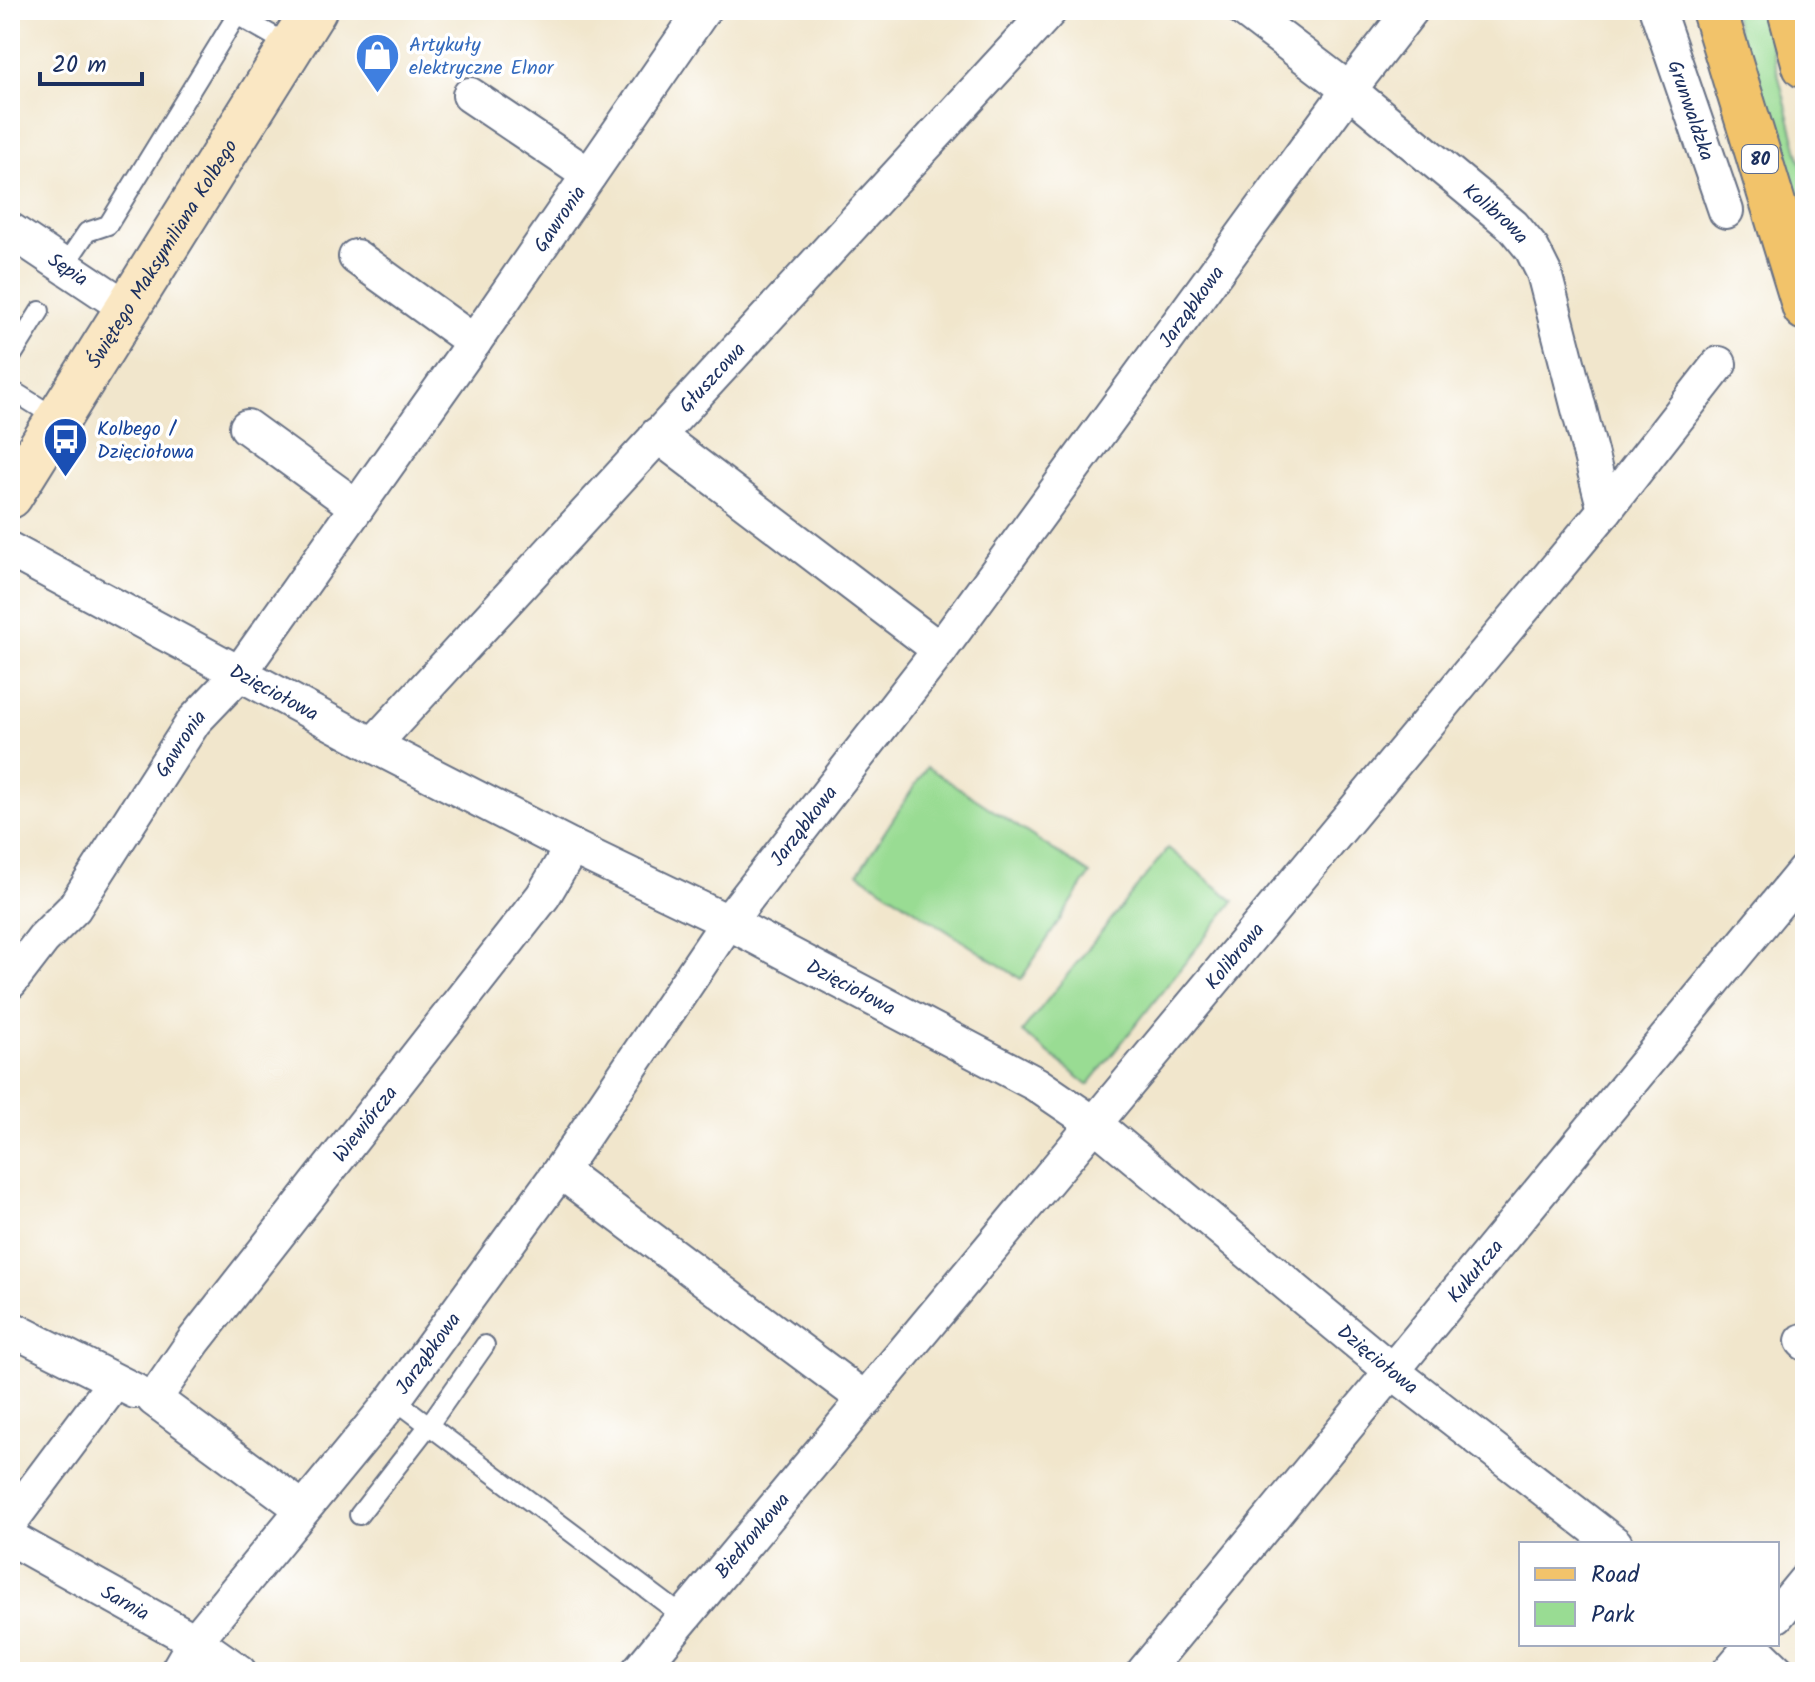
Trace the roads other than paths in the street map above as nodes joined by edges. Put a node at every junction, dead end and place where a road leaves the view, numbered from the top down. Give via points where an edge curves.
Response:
1 (314, 10) edge
2 (703, 10) edge
3 (1050, 10) edge
4 (1244, 10) edge
5 (1411, 10) edge
6 (1657, 10) edge
7 (1714, 10) edge
8 (1790, 10) edge
9 (235, 12) edge
10 (291, 46) junction
11 (1805, 66) edge
12 (1349, 90) junction
13 (470, 95) dead end
14 (589, 175) junction
15 (1726, 211) dead end
16 (10, 230) edge
17 (356, 257) dead end
18 (64, 266) junction
19 (127, 308) junction
20 (1805, 308) edge
21 (40, 311) dead end
22 (474, 342) junction
23 (10, 359) edge
24 (1719, 364) dead end
25 (10, 389) edge
26 (58, 419) junction
27 (247, 427) dead end
28 (657, 435) junction
29 (10, 496) edge
30 (357, 507) junction
31 (1605, 510) junction
32 (10, 550) edge
33 (940, 650) junction
34 (238, 675) junction
35 (373, 745) junction
36 (572, 847) junction
37 (1805, 870) edge
38 (728, 922) junction
39 (10, 982) edge
40 (1096, 1125) junction
41 (560, 1171) junction
42 (10, 1328) edge
43 (485, 1345) dead end
44 (1392, 1371) junction
45 (114, 1383) junction
46 (154, 1399) junction
47 (394, 1399) junction
48 (866, 1400) junction
49 (429, 1425) junction
50 (303, 1509) junction
51 (359, 1515) dead end
52 (10, 1522) edge
53 (10, 1538) edge
54 (1612, 1542) edge
55 (1805, 1581) edge
56 (1779, 1613) edge
57 (684, 1617) junction
58 (195, 1641) junction
59 (1750, 1646) edge
60 (1752, 1646) edge
61 (177, 1672) edge
62 (239, 1672) edge
63 (638, 1672) edge
64 (1144, 1672) edge
65 (1729, 1672) edge
66 (1778, 1672) edge

1 - 10 main road, Świętego Maksymiliana Kolbego
2 - 14 street, Gawronia
3 - 28 street, Głuszcowa
4 - 12 street, Kolibrowa
5 - 12 street, Jarząbkowa
6 - 15 street, Grunwaldzka
7 - 20 main road, 80
8 - 11 main road
9 - 10 lane
9 - 18 lane via 108,225 87,232
10 - 19 main road, Świętego Maksymiliana Kolbego
12 - 31 street, Kolibrowa via 1513,226 1532,249 1544,273
12 - 33 street, Jarząbkowa
13 - 14 street, Gawronia
14 - 22 street, Gawronia
16 - 18 street, Sępia
17 - 22 street
18 - 19 street, Sępia
19 - 26 main road, Świętego Maksymiliana Kolbego
21 - 23 lane
22 - 30 street, Gawronia
24 - 31 street, Kolibrowa
25 - 26 lane
26 - 29 main road, Świętego Maksymiliana Kolbego
27 - 30 street
28 - 33 street
28 - 35 street, Głuszcowa
30 - 34 street, Gawronia
31 - 40 street, Kolibrowa
32 - 34 street, Dzięciołowa
33 - 38 street, Jarząbkowa
34 - 35 street, Dzięciołowa
34 - 39 street, Gawronia via 194,721 74,908
35 - 36 street, Dzięciołowa
36 - 38 street, Dzięciołowa
36 - 46 street, Wiewiórcza via 543,896
37 - 44 street, Kukułcza
38 - 40 street, Dzięciołowa via 1036,1084
38 - 41 street, Jarząbkowa
40 - 44 street, Dzięciołowa
40 - 48 street, Kolibrowa
41 - 47 street, Jarząbkowa
41 - 48 street
42 - 45 street
43 - 49 lane
44 - 54 street, Dzięciołowa
44 - 64 street, Kukułcza
45 - 46 street
45 - 52 street
46 - 50 street
47 - 49 lane
47 - 50 street, Jarząbkowa
48 - 57 street, Biedronkowa
49 - 51 lane
49 - 57 lane
50 - 58 street, Jarząbkowa
53 - 58 street, Sarnia
55 - 56 street
57 - 63 street, Biedronkowa
58 - 61 street, Jarząbkowa
58 - 62 street, Sarnia
59 - 65 street
60 - 66 street

